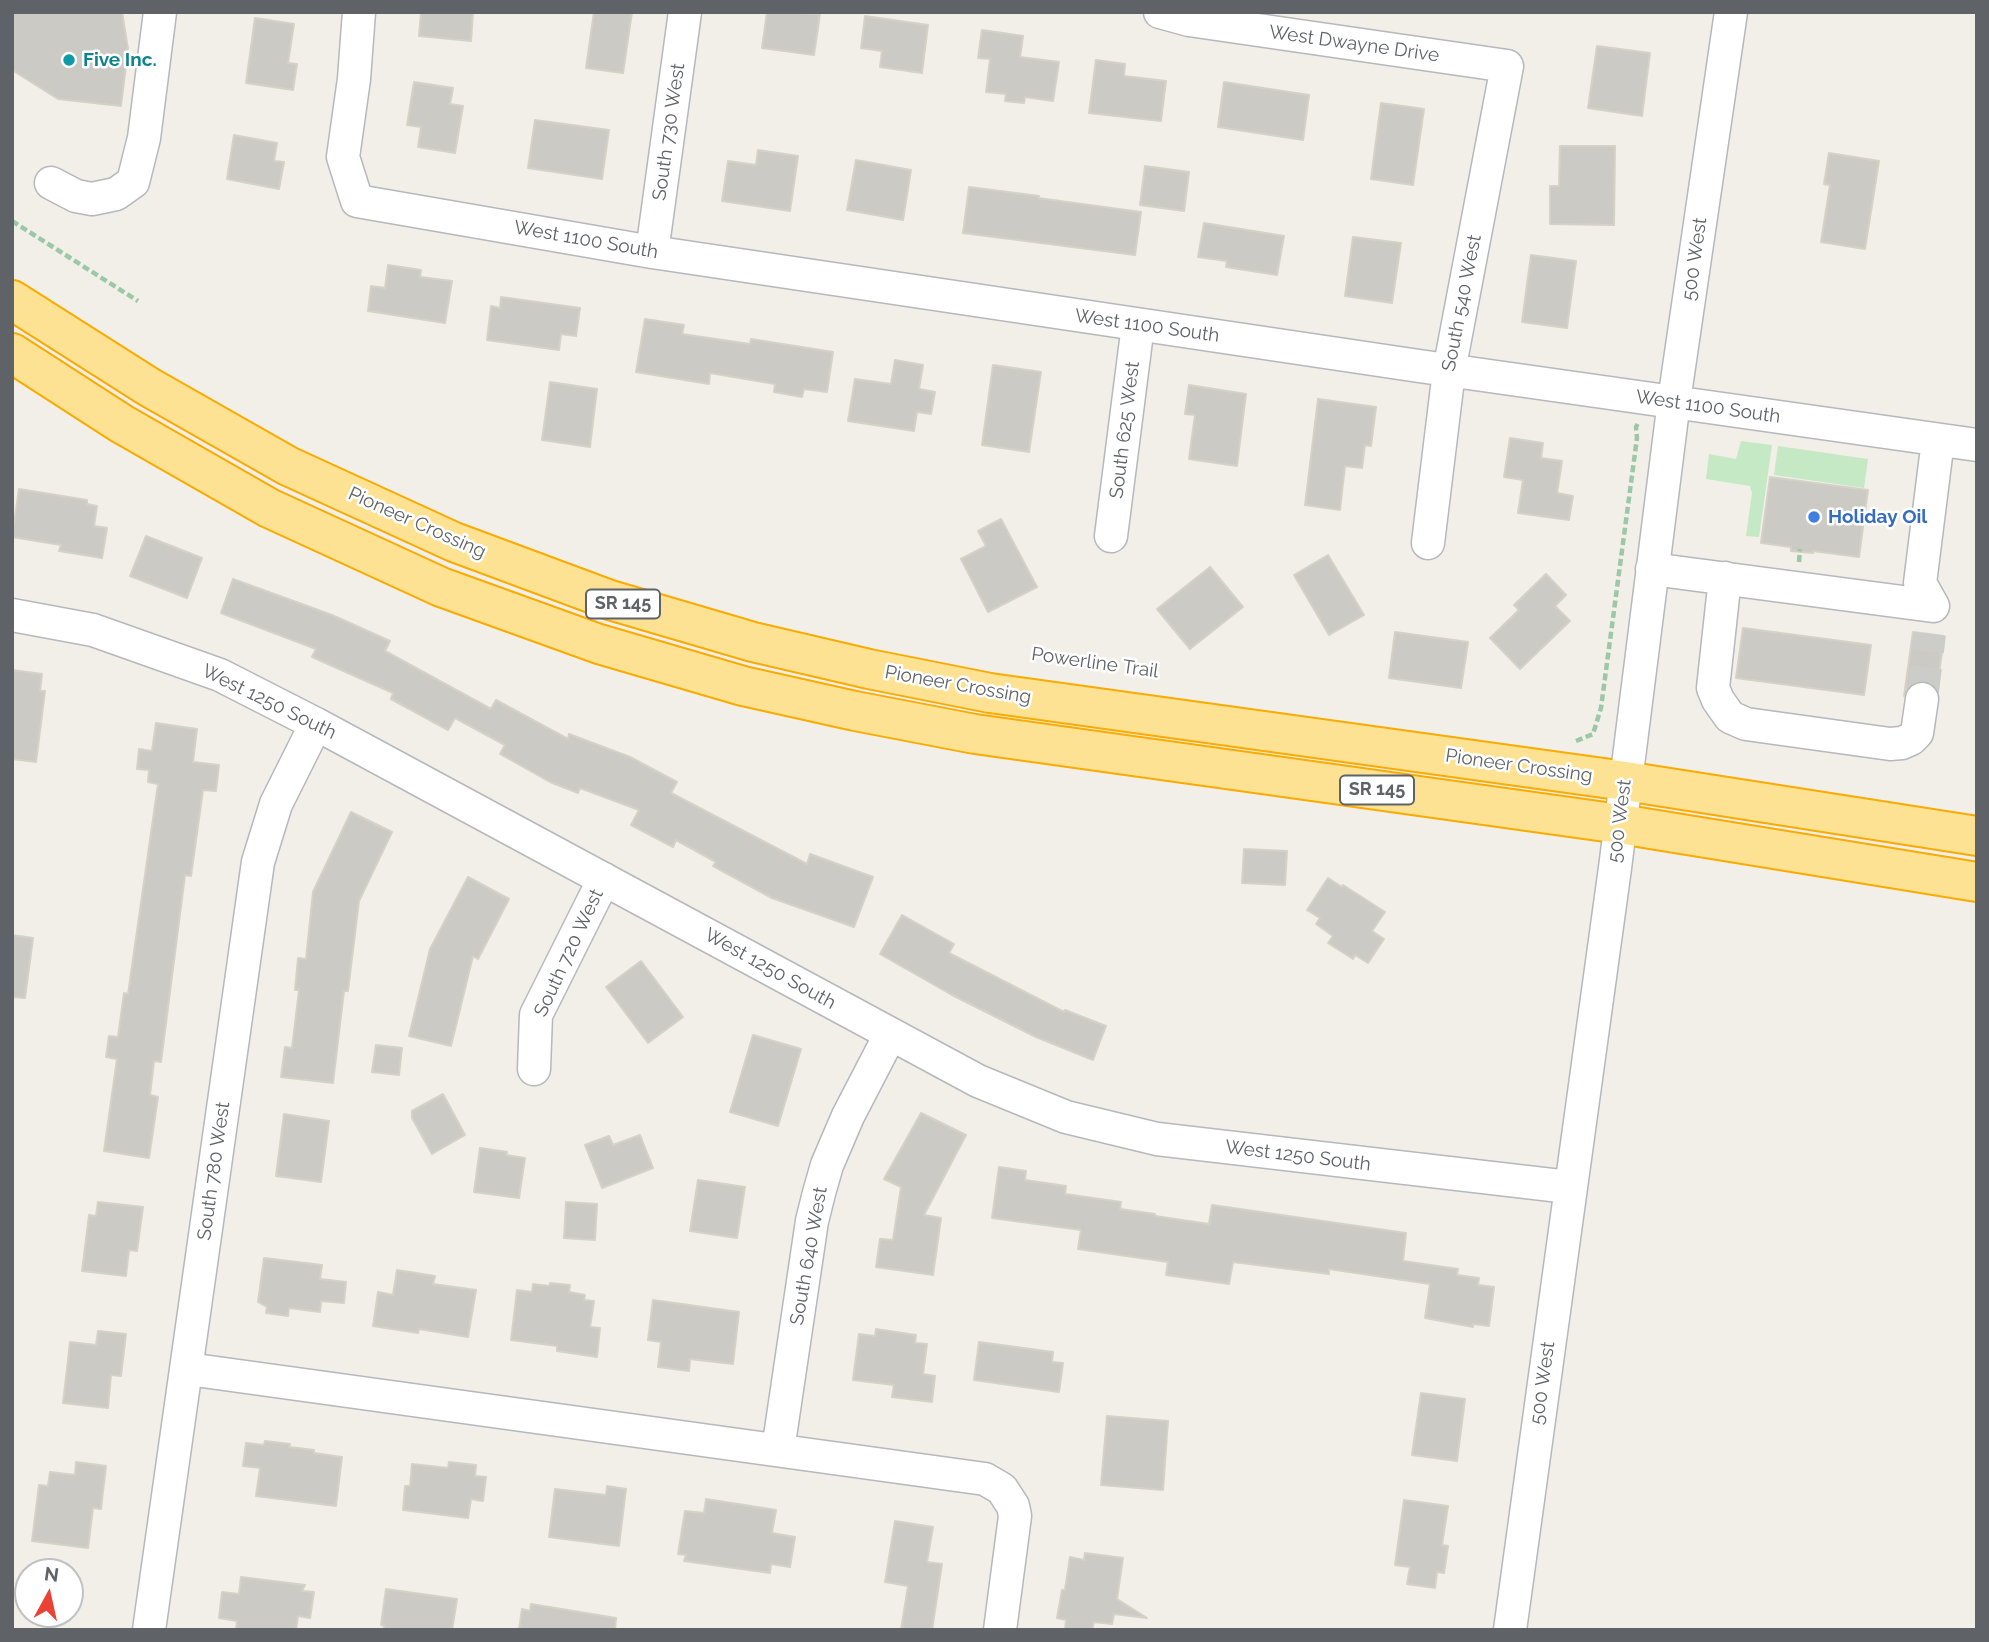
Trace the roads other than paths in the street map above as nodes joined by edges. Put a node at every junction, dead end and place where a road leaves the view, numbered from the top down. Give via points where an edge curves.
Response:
1 (160, 12) edge
2 (359, 12) edge
3 (685, 12) edge
4 (1160, 12) edge
5 (1731, 12) edge
6 (1507, 65) joint
7 (51, 183) dead end
8 (652, 252) junction
9 (12, 300) edge
10 (1138, 325) junction
11 (12, 353) edge
12 (1449, 371) junction
13 (1674, 401) junction
14 (1938, 440) junction
15 (1977, 445) edge
16 (1111, 536) dead end
17 (1428, 543) dead end
18 (1651, 569) junction
19 (1725, 578) junction
20 (12, 615) edge
21 (1922, 699) tunnel mouth
22 (316, 724) junction
23 (1625, 781) junction
24 (1620, 824) junction
25 (1977, 836) edge
26 (604, 878) junction
27 (1977, 882) edge
28 (890, 1035) junction
29 (534, 1069) dead end
30 (1569, 1187) junction
31 (188, 1369) junction
32 (778, 1450) junction
33 (149, 1630) edge
34 (1000, 1630) edge
35 (1510, 1630) edge

1 - 7 street via 144,138 133,183 116,194 92,199
2 - 8 street, West 1100 South via 343,157 357,201
3 - 8 street, South 730 West
4 - 6 street, West Dwayne Drive via 1189,20
5 - 13 street, 500 West
6 - 12 street, South 540 West
8 - 10 street, West 1100 South
9 - 23 highway, Pioneer Crossing / SR 145 via 149,387 288,466 454,542 610,600 753,642 990,693
10 - 12 street, West 1100 South
10 - 16 street, South 625 West
11 - 24 highway, SR 145 via 122,424 269,508 441,587 612,648 743,686 975,734
12 - 13 street, West 1100 South
12 - 17 street, South 540 West
13 - 14 street, West 1100 South
13 - 18 street, 500 West
14 - 15 street, West 1100 South
14 - 19 street via 1920,583 1932,620
18 - 19 street
18 - 23 street, 500 West
19 - 21 street via 1713,688 1730,717 1746,724 1902,743 1917,733
20 - 22 street, West 1250 South via 93,630 207,670
22 - 26 street, West 1250 South
22 - 31 street, South 780 West via 276,804 258,862
23 - 24 street, 500 West
23 - 25 highway, Pioneer Crossing / SR 145
24 - 27 highway, SR 145
24 - 30 street, 500 West
26 - 28 street, West 1250 South
26 - 29 street, South 720 West via 536,1015
28 - 30 street, West 1250 South via 978,1081 1066,1117 1157,1139
28 - 32 street, South 640 West via 848,1116 819,1193
30 - 35 street, 500 West
31 - 32 street
31 - 33 street, South 780 West
32 - 34 street via 975,1477 1002,1489 1014,1516

